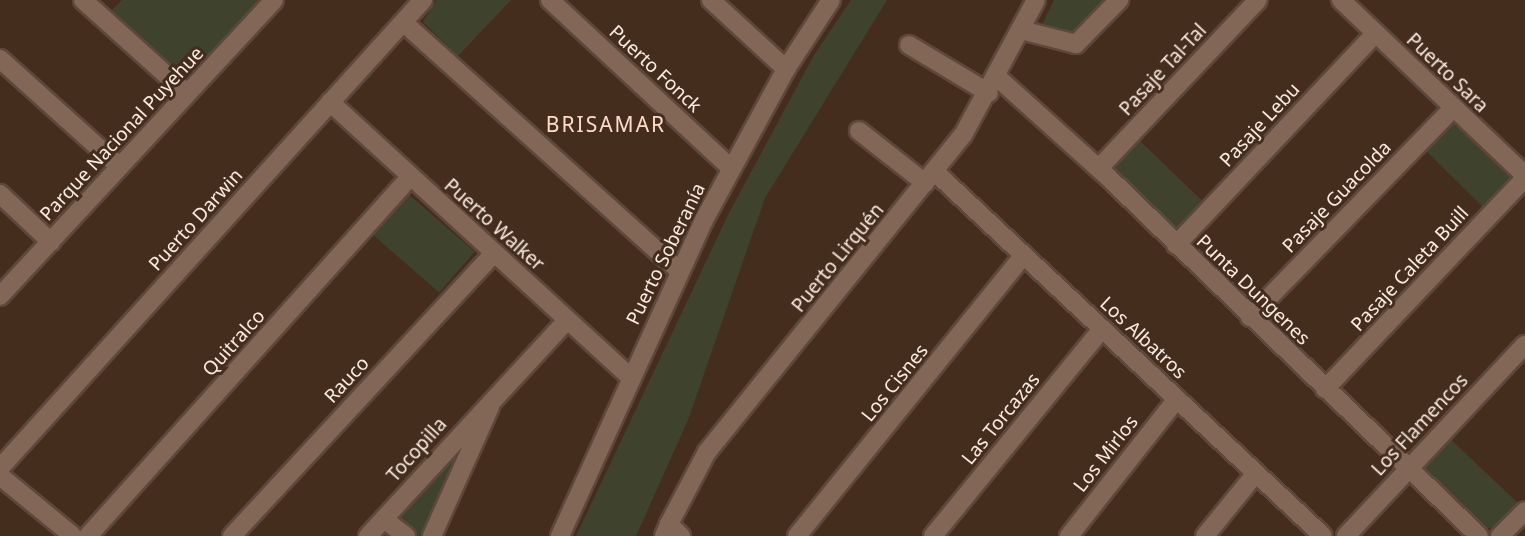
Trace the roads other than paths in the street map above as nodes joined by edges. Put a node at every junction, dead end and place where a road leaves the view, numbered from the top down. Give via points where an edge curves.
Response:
1 (83, 0) edge
2 (274, 0) edge
3 (423, 0) edge
4 (550, 0) edge
5 (710, 0) edge
6 (831, 0) edge
7 (1036, 0) edge
8 (1119, 0) edge
9 (1258, 0) edge
10 (1341, 0) edge
11 (403, 22) junction
12 (1021, 30) junction
13 (1376, 33) junction
14 (909, 45) dead end
15 (0, 59) edge
16 (786, 69) junction
17 (997, 77) junction
18 (185, 92) junction
19 (989, 93) junction
20 (330, 102) junction
21 (1453, 107) junction
22 (859, 131) dead end
23 (119, 166) junction
24 (731, 168) junction
25 (1099, 168) junction
26 (410, 177) junction
27 (930, 177) junction
28 (1525, 177) edge
29 (0, 194) edge
30 (51, 242) junction
31 (1176, 245) junction
32 (494, 253) junction
33 (1024, 255) junction
34 (680, 271) junction
35 (0, 296) edge
36 (1250, 317) junction
37 (567, 320) junction
38 (1102, 329) junction
39 (1525, 345) edge
40 (631, 378) junction
41 (1325, 389) junction
42 (498, 391) junction
43 (1177, 399) junction
44 (0, 468) edge
45 (1407, 468) junction
46 (1256, 473) junction
47 (0, 476) edge
48 (1525, 511) edge
49 (384, 519) junction
50 (671, 532) edge
51 (73, 536) edge
52 (88, 536) edge
53 (232, 536) edge
54 (368, 536) edge
55 (406, 536) edge
56 (432, 536) edge
57 (561, 536) edge
58 (797, 536) edge
59 (933, 536) edge
60 (1069, 536) edge
61 (1205, 536) edge
62 (1323, 536) edge
63 (1346, 536) edge
64 (1479, 536) edge
65 (1500, 536) edge

1 - 18 street
2 - 18 street, Parque Nacional Puyehue
3 - 11 street, Puerto Darwin
4 - 24 street, Puerto Fonck
5 - 16 street
6 - 16 street, Puerto Soberanía
7 - 12 street, Puerto Lirquén
8 - 12 street via 1076,44
9 - 25 street, Pasaje Tal-Tal
10 - 13 street, Puerto Sara
11 - 20 street, Puerto Darwin
11 - 34 street
12 - 17 street, Puerto Lirquén
13 - 21 street, Puerto Sara
13 - 31 street, Pasaje Lebu
14 - 19 street
15 - 23 street
16 - 24 street, Puerto Soberanía
17 - 19 street, Puerto Lirquén
17 - 25 street, Punta Dungenes
18 - 23 street, Parque Nacional Puyehue
19 - 27 street, Puerto Lirquén
20 - 26 street, Puerto Walker
20 - 44 street, Puerto Darwin
21 - 28 street, Puerto Sara
21 - 36 street, Pasaje Guacolda
22 - 27 street, Los Albatros
23 - 30 street, Parque Nacional Puyehue
24 - 34 street, Puerto Soberanía
25 - 31 street, Punta Dungenes
26 - 32 street, Puerto Walker
26 - 52 street, Quitralco
27 - 33 street, Los Albatros
27 - 50 street, Puerto Lirquén via 707,452
28 - 41 street, Pasaje Caleta Buill
29 - 30 street
30 - 35 street, Parque Nacional Puyehue
31 - 36 street, Punta Dungenes
32 - 37 street, Puerto Walker
32 - 53 street, Rauco
33 - 38 street, Los Albatros
33 - 58 street, Los Cisnes
34 - 40 street, Puerto Soberanía
36 - 41 street, Punta Dungenes
37 - 40 street, Puerto Walker
37 - 42 street, Tocopilla
38 - 43 street, Los Albatros
38 - 59 street, Las Torcazas
39 - 45 street, Los Flamencos
40 - 57 street, Puerto Soberanía
41 - 45 street, Punta Dungenes
42 - 49 street, Tocopilla
42 - 56 street, Tocopilla
43 - 46 street, Los Albatros
43 - 60 street, Los Mirlos
45 - 63 street, Los Flamencos
45 - 64 street, Punta Dungenes
46 - 61 street
46 - 62 street, Los Albatros
47 - 51 street
48 - 65 street
49 - 54 street, Tocopilla
49 - 55 street

